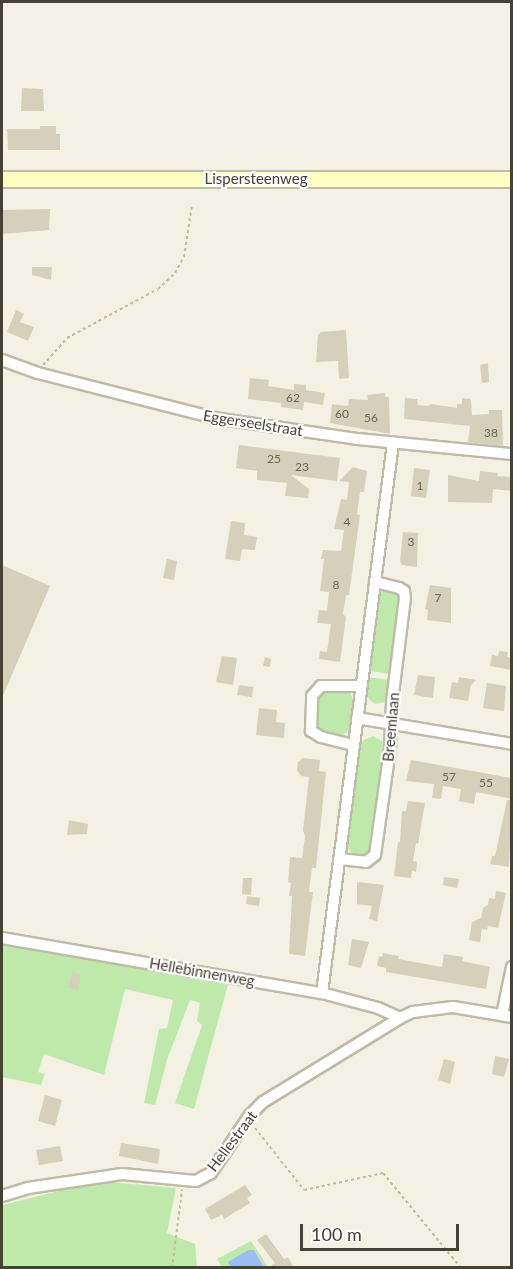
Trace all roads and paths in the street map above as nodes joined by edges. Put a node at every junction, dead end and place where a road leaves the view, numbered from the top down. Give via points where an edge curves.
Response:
1 (2, 179) edge
2 (512, 179) edge
3 (192, 205) dead end
4 (2, 360) edge
5 (38, 373) junction
6 (393, 443) junction
7 (512, 454) edge
8 (375, 582) junction
9 (361, 686) junction
10 (357, 718) junction
11 (391, 723) junction
12 (512, 744) edge
13 (353, 745) junction
14 (339, 859) junction
15 (2, 938) edge
16 (512, 967) edge
17 (322, 993) junction
18 (507, 1016) edge
19 (400, 1018) junction
20 (247, 1119) junction
21 (183, 1182) junction
22 (2, 1196) edge
23 (172, 1268) edge
24 (461, 1268) edge

1 - 2 street, Lispersteenweg
3 - 5 path via 184,257 175,273 158,289 67,338
4 - 5 street, Eggerseelstraat
5 - 6 street, Eggerseelstraat via 214,418
6 - 7 street, Eggerseelstraat
6 - 8 street
8 - 9 street
8 - 11 street, Breemlaan via 399,588 405,598
9 - 10 street
9 - 13 street via 321,686 312,696 311,731
10 - 11 street
10 - 13 street
11 - 12 street
11 - 14 street, Breemlaan via 375,855 366,862
13 - 14 street
14 - 17 street
15 - 17 street, Hellebinnenweg
16 - 18 street
17 - 19 street, Hellebinnenweg
18 - 19 street, Hellestraat via 453,1007 413,1012
19 - 20 street, Hellestraat via 262,1102
20 - 21 street, Hellestraat via 211,1173 196,1181
20 - 24 path via 304,1190 383,1173
21 - 22 street, Hellestraat via 122,1174 28,1188
21 - 23 path

